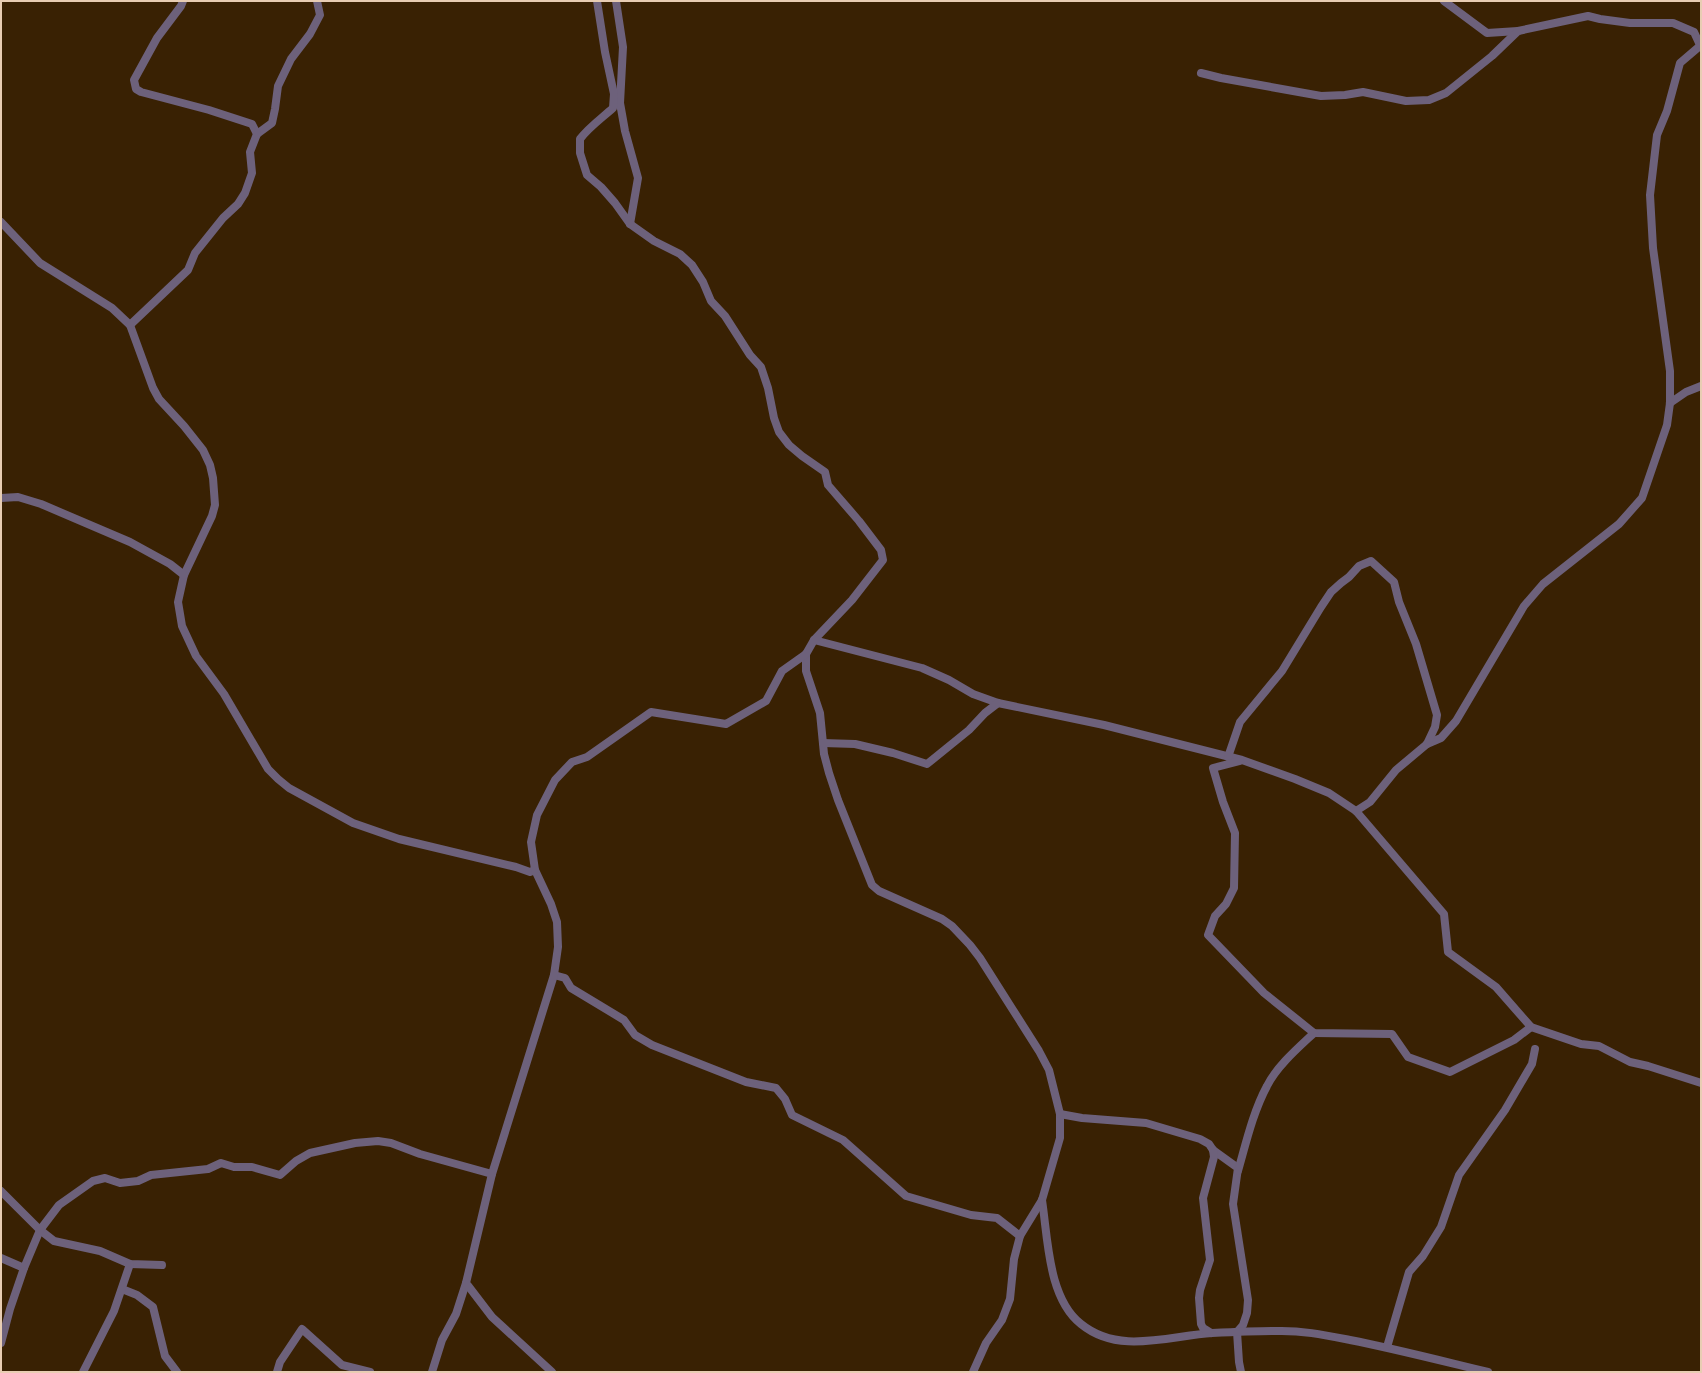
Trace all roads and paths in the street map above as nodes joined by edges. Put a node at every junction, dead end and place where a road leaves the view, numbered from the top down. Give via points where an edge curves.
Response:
1 (183, 1) edge
2 (317, 1) edge
3 (597, 1) edge
4 (616, 1) edge
5 (1444, 1) edge
6 (1518, 31) junction
7 (1700, 45) edge
8 (1201, 73) dead end
9 (257, 134) junction
10 (1, 222) edge
11 (630, 224) junction
12 (130, 325) junction
13 (1701, 386) edge
14 (1670, 403) junction
15 (1, 498) edge
16 (184, 575) junction
17 (814, 640) junction
18 (806, 654) junction
19 (998, 703) junction
20 (823, 743) junction
21 (1427, 744) junction
22 (1228, 757) junction
23 (1242, 760) junction
24 (1356, 811) junction
25 (535, 870) junction
26 (554, 975) junction
27 (1531, 1027) junction
28 (1314, 1033) junction
29 (1535, 1049) dead end
30 (1701, 1083) edge
31 (1060, 1114) junction
32 (1213, 1150) junction
33 (1238, 1171) junction
34 (492, 1174) junction
35 (1, 1191) edge
36 (1042, 1200) junction
37 (40, 1230) junction
38 (1020, 1236) junction
39 (1, 1258) edge
40 (130, 1264) junction
41 (162, 1265) dead end
42 (24, 1268) junction
43 (466, 1283) junction
44 (122, 1289) junction
45 (1237, 1332) junction
46 (1211, 1333) junction
47 (1, 1343) edge
48 (1388, 1347) junction
49 (341, 1368) edge
50 (82, 1372) edge
51 (177, 1372) edge
52 (278, 1372) edge
53 (370, 1372) edge
54 (432, 1372) edge
55 (552, 1372) edge
56 (973, 1372) edge
57 (1241, 1372) edge
58 (1488, 1372) edge

1 - 9 street via 143,62 134,80 136,89 245,121 252,124
2 - 9 street via 320,15 310,34 290,59 278,86 272,123
3 - 11 street via 614,94 613,108 585,132 580,139 580,153 587,176 601,187
4 - 11 street via 623,47 620,103 638,178
5 - 6 street via 1487,33
6 - 7 street via 1588,16 1630,23 1680,25 1694,32
6 - 8 street via 1446,94 1429,100 1406,101 1363,92 1321,96
7 - 14 street via 1680,63 1667,111 1657,135 1650,195 1653,248 1670,371
9 - 12 street via 250,152 252,173 238,204 223,218 195,253 188,270
10 - 12 street via 40,263 99,300
11 - 17 street via 654,241 680,254 692,265 711,301 725,316 750,355 761,367 779,432 789,445 825,472 828,485 881,550 883,560 852,600
12 - 16 street via 159,399 203,450 210,464 215,504 212,516
13 - 14 street
14 - 21 street via 1667,425 1642,498 1619,524 1543,584 1524,606 1456,721 1441,738
15 - 16 street via 18,497 41,504 130,542 170,564
16 - 25 street via 178,602 182,626 196,656 224,694 268,769 278,779 330,812 375,832 530,872
17 - 18 street
17 - 19 street via 922,668 973,694
18 - 20 street via 806,671 820,713
18 - 25 street via 782,671 766,700 726,724 651,712 588,757 572,762 548,791 537,815 531,842
19 - 20 street via 927,764 855,744
19 - 22 street via 1104,724
20 - 31 street via 838,800 872,885 879,891 942,919 970,945 1039,1051 1049,1070
21 - 22 street via 1437,715 1418,651 1398,602 1394,582 1371,561 1360,566 1341,583 1320,607 1282,671 1240,722
21 - 24 street via 1396,770 1370,802
22 - 23 street
23 - 24 street via 1329,793
23 - 28 street via 1213,768 1235,834 1234,888 1226,904 1215,916 1208,935 1264,993
24 - 27 street via 1444,914 1448,952 1496,987
25 - 26 street via 557,922 558,947
26 - 34 street
26 - 38 street via 565,978 571,988 624,1020 635,1035 652,1045 746,1082 776,1088 785,1099 792,1115 843,1140 906,1196 971,1215 997,1218
27 - 28 street via 1514,1040 1450,1072 1408,1057 1392,1034
27 - 30 street via 1581,1044 1599,1046 1630,1062
28 - 33 street via 1267,1085 1251,1125
29 - 48 street via 1532,1064 1459,1175 1440,1227 1424,1256 1409,1272
31 - 32 street via 1146,1123 1200,1139
31 - 36 street via 1060,1138
32 - 33 street via 1236,1166
32 - 46 street via 1214,1157 1203,1198 1210,1260 1199,1298 1201,1324
33 - 45 street via 1233,1204 1248,1300 1243,1325
34 - 37 street via 391,1143 355,1143 310,1153 280,1175 252,1167 234,1167 221,1163 208,1169 151,1176 138,1181 120,1183 105,1178 93,1181 59,1205
34 - 43 street
35 - 37 street
36 - 38 street
36 - 46 street via 1057,1289 1063,1304 1080,1323 1101,1336 1134,1342
37 - 40 street via 54,1241 100,1251
37 - 42 street
38 - 56 street via 1014,1259 1010,1299 1002,1320 980,1354
39 - 42 street
40 - 41 street
40 - 44 street
42 - 47 street
43 - 54 street via 456,1314 442,1340
43 - 55 street via 492,1317
44 - 50 street via 114,1311
44 - 51 street via 137,1295 153,1307 165,1356
45 - 46 street
45 - 48 street via 1301,1331
45 - 57 street
48 - 58 street
49 - 52 street via 302,1329 280,1362
49 - 53 street

